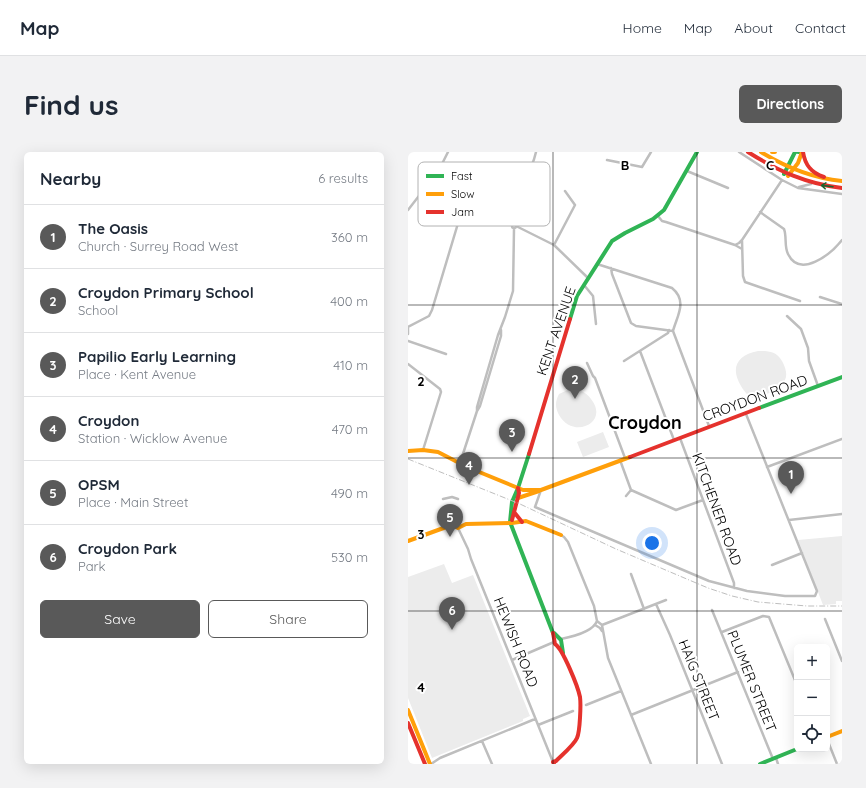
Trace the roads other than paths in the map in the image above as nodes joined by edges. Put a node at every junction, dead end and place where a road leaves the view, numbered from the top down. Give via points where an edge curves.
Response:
1 (448, 152) edge
2 (536, 152) edge
3 (651, 152) edge
4 (697, 152) edge
5 (739, 152) edge
6 (748, 152) edge
7 (761, 152) edge
8 (795, 152) edge
9 (803, 152) edge
10 (607, 160) dead end
11 (443, 162) edge
12 (532, 162) edge
13 (787, 167) junction
14 (792, 170) junction
15 (687, 171) junction
16 (786, 175) junction
17 (782, 180) junction
18 (842, 181) edge
19 (812, 184) junction
20 (728, 188) dead end
21 (798, 188) junction
22 (842, 188) edge
23 (565, 191) dead end
24 (842, 194) edge
25 (418, 197) edge
26 (408, 210) edge
27 (760, 212) junction
28 (658, 216) junction
29 (457, 226) edge
30 (515, 226) joint
31 (742, 240) junction
32 (842, 240) edge
33 (554, 245) junction
34 (735, 245) junction
35 (742, 250) junction
36 (597, 263) junction
37 (611, 268) junction
38 (588, 278) junction
39 (584, 284) junction
40 (820, 297) dead end
41 (800, 301) dead end
42 (842, 304) edge
43 (787, 316) dead end
44 (596, 324) dead end
45 (408, 327) edge
46 (669, 330) junction
47 (673, 331) junction
48 (408, 334) edge
49 (408, 341) edge
50 (640, 351) junction
51 (446, 354) dead end
52 (624, 361) dead end
53 (587, 363) dead end
54 (408, 364) edge
55 (842, 377) edge
56 (818, 386) junction
57 (746, 413) junction
58 (710, 426) junction
59 (680, 437) junction
60 (842, 439) edge
61 (674, 440) junction
62 (423, 450) junction
63 (408, 451) edge
64 (625, 458) junction
65 (620, 460) junction
66 (460, 463) junction
67 (767, 467) junction
68 (518, 488) junction
69 (541, 490) junction
70 (631, 490) junction
71 (626, 496) dead end
72 (518, 498) junction
73 (443, 499) dead end
74 (458, 499) dead end
75 (703, 500) junction
76 (514, 511) junction
77 (842, 514) edge
78 (789, 520) junction
79 (522, 522) junction
80 (511, 524) junction
81 (458, 528) junction
82 (561, 535) joint
83 (408, 541) edge
84 (802, 553) junction
85 (772, 565) dead end
86 (631, 574) dead end
87 (734, 588) junction
88 (666, 600) dead end
89 (656, 604) junction
90 (644, 609) junction
91 (712, 610) dead end
92 (825, 618) dead end
93 (597, 621) junction
94 (595, 625) junction
95 (602, 625) junction
96 (722, 632) junction
97 (603, 636) junction
98 (558, 642) junction
99 (512, 660) junction
100 (842, 661) edge
101 (738, 672) junction
102 (795, 680) edge
103 (692, 690) junction
104 (621, 691) junction
105 (586, 705) dead end
106 (408, 710) edge
107 (572, 711) dead end
108 (632, 715) junction
109 (536, 719) junction
110 (408, 723) edge
111 (538, 725) junction
112 (411, 729) edge
113 (842, 731) edge
114 (830, 737) edge
115 (482, 741) junction
116 (830, 745) edge
117 (794, 750) edge
118 (774, 758) junction
119 (554, 763) edge
120 (428, 764) edge
121 (492, 764) edge
122 (651, 764) edge
123 (722, 764) edge
124 (760, 764) edge
125 (778, 764) edge
126 (838, 764) edge

1 - 11 street
2 - 12 street
3 - 10 street via 642,167
4 - 15 main road, KENT AVENUE
5 - 17 street
6 - 16 main road
7 - 13 main road
8 - 13 main road
9 - 14 main road
9 - 18 main road via 806,164 815,174
13 - 14 main road
13 - 16 main road
14 - 16 main road
14 - 18 main road via 820,179
15 - 20 street
15 - 28 main road, KENT AVENUE
16 - 19 main road
17 - 21 street
17 - 27 street
19 - 21 street
22 -> 19 main road
21 - 24 street
23 - 33 street via 575,205
25 - 26 street
27 - 31 street
27 - 32 street via 784,229 788,255 800,265 824,257
28 - 34 street via 662,221
28 - 36 main road, KENT AVENUE via 612,241
29 - 45 street via 432,310 429,316
30 - 33 street
30 - 66 street via 513,291
31 - 34 street
31 - 35 street
33 - 38 street
34 - 35 street
35 - 41 street via 745,282
36 - 37 street
36 - 38 main road, KENT AVENUE
37 - 46 street via 631,323 636,326
37 - 47 street via 675,290 681,308
38 - 39 main road, KENT AVENUE
39 - 44 street via 593,296
39 - 68 main road, KENT AVENUE via 577,296
40 - 42 street
43 - 56 street via 801,329
45 - 48 street
46 - 47 street
46 - 50 street
47 - 58 street
49 - 51 street
50 - 52 street
50 - 61 street
53 - 64 street
54 - 62 street via 441,392
55 - 56 main road, CROYDON ROAD
56 - 57 main road, CROYDON ROAD
57 - 58 main road, CROYDON ROAD
57 - 67 street
58 - 59 main road, CROYDON ROAD
59 - 61 main road, CROYDON ROAD
59 - 75 street, KITCHENER ROAD
60 - 67 street
61 - 64 main road, CROYDON ROAD
62 - 63 main road, CROYDON ROAD
62 - 66 main road, CROYDON ROAD via 438,452
64 - 65 main road, CROYDON ROAD
65 - 69 main road, CROYDON ROAD
65 - 70 street
66 - 68 main road, CROYDON ROAD
67 - 78 street
68 - 69 main road, CROYDON ROAD via 528,491
68 - 72 main road, KENT AVENUE
68 - 80 main road, KENT AVENUE via 510,507
69 - 72 main road
69 - 87 street via 535,507 709,581
70 - 71 street
70 - 75 street via 676,510
72 - 76 main road, KENT AVENUE
73 - 74 street
75 - 87 street, KITCHENER ROAD
76 - 79 main road via 518,520
76 - 80 main road, KENT AVENUE
77 - 78 street
78 - 84 street
79 - 80 main road
79 - 82 main road via 531,522
80 - 81 main road via 466,524
80 - 98 main road
81 - 83 main road via 449,526
81 - 99 street, HEWISH ROAD
82 - 93 street via 568,542 594,606
84 - 85 street
84 - 87 street via 818,591 816,595 785,596
86 - 90 street
88 - 89 street
89 - 90 street
89 - 103 street, HAIG STREET
90 - 95 street
91 - 96 street, PLUMER STREET
92 - 100 street
93 - 94 street
93 - 95 street
94 - 97 street via 600,628
94 - 98 street
95 - 97 street
96 - 101 street, PLUMER STREET
96 - 102 street via 757,618 769,617
97 - 104 street via 608,658
98 - 99 street
98 - 119 main road via 580,698 580,724 574,741
99 - 109 street, HEWISH ROAD
101 - 103 street
101 - 118 street, PLUMER STREET
103 - 108 street
103 - 123 street, HAIG STREET
104 - 105 street
104 - 108 street
106 - 112 main road
107 - 111 street
108 - 122 street
109 - 111 street, HEWISH ROAD
109 - 115 street
110 - 112 main road
111 - 119 street, HEWISH ROAD
112 - 120 main road
113 - 114 main road
115 - 120 street
115 - 121 street
116 - 126 street
117 - 118 main road
118 - 124 main road
118 - 125 street, PLUMER STREET

